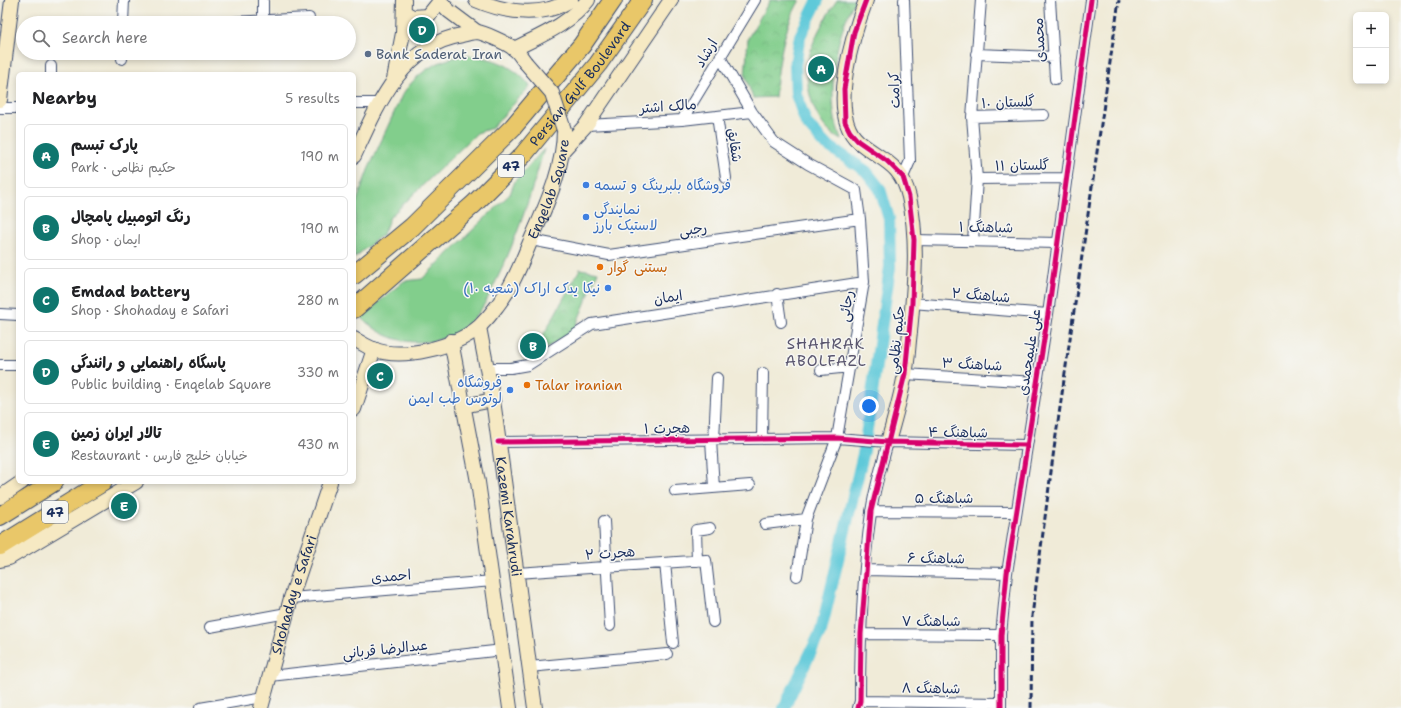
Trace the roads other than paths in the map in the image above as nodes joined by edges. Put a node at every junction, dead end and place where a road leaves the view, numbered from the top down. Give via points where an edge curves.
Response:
1 (12, 0) edge
2 (124, 0) edge
3 (263, 0) edge
4 (440, 0) edge
5 (476, 0) edge
6 (571, 0) edge
7 (588, 0) edge
8 (613, 0) edge
9 (643, 0) edge
10 (671, 0) edge
11 (755, 0) edge
12 (866, 0) edge
13 (904, 0) edge
14 (981, 0) edge
15 (1050, 0) edge
16 (1091, 0) edge
17 (404, 6) edge
18 (123, 16) edge
19 (263, 16) edge
20 (478, 32) junction
21 (514, 49) junction
22 (976, 54) junction
23 (720, 57) junction
24 (1054, 57) junction
25 (394, 79) junction
26 (1055, 79) dead end
27 (0, 100) edge
28 (356, 103) edge
29 (380, 103) junction
30 (0, 108) edge
31 (16, 108) edge
32 (752, 112) junction
33 (1044, 115) dead end
34 (717, 116) junction
35 (972, 117) junction
36 (682, 120) junction
37 (586, 125) junction
38 (564, 149) junction
39 (356, 152) edge
40 (903, 177) junction
41 (726, 178) dead end
42 (1067, 178) junction
43 (977, 179) junction
44 (860, 219) junction
45 (531, 240) junction
46 (914, 240) junction
47 (973, 241) junction
48 (1058, 243) junction
49 (356, 273) edge
50 (864, 282) junction
51 (777, 294) junction
52 (912, 303) junction
53 (356, 307) edge
54 (0, 314) edge
55 (1048, 314) junction
56 (16, 315) edge
57 (781, 322) dead end
58 (479, 327) junction
59 (451, 341) junction
60 (356, 343) edge
61 (374, 349) junction
62 (0, 365) edge
63 (16, 365) edge
64 (850, 367) junction
65 (488, 368) junction
66 (821, 370) dead end
67 (763, 373) dead end
68 (906, 374) junction
69 (717, 378) dead end
70 (1037, 382) junction
71 (493, 400) junction
72 (356, 403) edge
73 (463, 406) junction
74 (837, 438) junction
75 (762, 439) junction
76 (851, 439) joint
77 (713, 440) junction
78 (498, 442) junction
79 (884, 442) junction
80 (1027, 445) junction
81 (19, 484) edge
82 (51, 484) edge
83 (100, 484) edge
84 (133, 484) edge
85 (329, 484) edge
86 (750, 485) dead end
87 (714, 488) junction
88 (675, 491) dead end
89 (0, 498) edge
90 (871, 511) junction
91 (1016, 512) junction
92 (0, 516) edge
93 (806, 519) junction
94 (604, 521) dead end
95 (765, 524) dead end
96 (710, 528) dead end
97 (3, 544) edge
98 (0, 560) edge
99 (702, 561) junction
100 (665, 563) junction
101 (606, 567) junction
102 (865, 570) junction
103 (517, 573) junction
104 (1007, 573) junction
105 (797, 576) dead end
106 (493, 581) junction
107 (291, 598) junction
108 (287, 614) junction
109 (713, 622) dead end
110 (610, 626) dead end
111 (210, 627) dead end
112 (860, 634) junction
113 (1001, 635) junction
114 (673, 643) dead end
115 (503, 650) junction
116 (667, 654) dead end
117 (529, 667) junction
118 (270, 676) junction
119 (262, 702) edge
120 (859, 704) edge
121 (1000, 706) edge
122 (200, 708) edge
123 (510, 708) edge
124 (534, 708) edge

1 - 27 main road
2 - 18 street
3 - 19 street
4 - 17 main road via 428,16 412,17
4 - 20 main road, Enqelab Square via 449,11
5 - 6 main road via 505,10 526,12 545,10
7 - 21 main road via 566,20
8 - 49 highway, Persian Gulf Boulevard / 47 via 582,46 513,127 412,227
9 - 53 highway, Persian Gulf Boulevard / 47 via 598,64 523,155 474,204
10 - 37 main road
11 - 23 street, ارشاد
12 - 40 main road, حکیم نظامی via 854,32 844,89 845,122 858,141 887,161
13 - 40 street, کرامت via 910,161
14 - 22 street
15 - 24 street, محمدی
16 - 42 street, علی علیمحمدی
17 - 25 main road via 403,33
20 - 21 main road, Enqelab Square
20 - 25 main road via 452,36 433,43 414,57
21 - 38 main road, Enqelab Square, bridge via 552,93 564,130
22 - 24 street
22 - 35 street
23 - 32 street
23 - 36 street, ارشاد
24 - 26 street, محمدی
25 - 29 main road
28 - 29 street
29 - 39 main road
30 - 31 street
32 - 34 street, مالک اشتر
32 - 44 street, رجائی via 774,142 856,190
33 - 35 street, گلستان ۱۰
34 - 36 street, مالک اشتر
34 - 41 street, شقایق
35 - 43 street
36 - 37 street, مالک اشتر
37 - 38 main road
38 - 45 main road, Enqelab Square via 554,184
40 - 46 main road, حکیم نظامی via 909,197
42 - 43 street, گلستان ۱۱
42 - 48 street, علی علیمحمدی
43 - 47 street
44 - 45 street, رجبی via 608,255
44 - 50 street, رجائی
45 - 58 main road, Enqelab Square via 516,275 501,300
46 - 47 street, شباهنگ ۱
46 - 52 main road, حکیم نظامی
47 - 48 street, شباهنگ ۱
48 - 55 street, علی علیمحمدی
50 - 51 street, ایمان
50 - 64 street, رجائی
51 - 57 street
51 - 65 street, ایمان via 592,324 528,365
52 - 55 street, شباهنگ ۲
52 - 68 main road, حکیم نظامی
54 - 56 street
55 - 70 street, علی علیمحمدی
58 - 59 main road, Enqelab Square
58 - 65 main road, Kazemi Karahrudi
59 - 61 main road, Enqelab Square via 424,351 397,354
59 - 73 main road, Kazemi Karahrudi
60 - 61 main road, Enqelab Square
61 - 72 main road
62 - 63 street
64 - 66 street
64 - 74 street, رجائی
65 - 71 main road, Kazemi Karahrudi
67 - 75 street
68 - 70 street, شباهنگ ۳
68 - 79 main road, حکیم نظامی
69 - 77 street
70 - 80 street, علی علیمحمدی
71 - 73 main road
71 - 78 main road, Kazemi Karahrudi
73 - 106 main road, Kazemi Karahrudi
74 - 75 street, هجرت ۱
74 - 76 street, هجرت ۱
74 - 93 street, رجائی
75 - 77 street, هجرت ۱
76 - 79 street, شباهنگ ۴
77 - 78 street, هجرت ۱
77 - 87 street
78 - 103 main road, Kazemi Karahrudi
79 - 80 street, شباهنگ ۴
79 - 90 street, حکیم نظامی
80 - 91 street, علی علیمحمدی
81 - 89 main road
82 - 92 highway, 47
83 - 97 highway, 47
84 - 98 main road via 9,558
85 - 107 main road, Shohaday e Safari
86 - 87 street
87 - 88 street
90 - 91 street, شباهنگ ۵
90 - 102 street, حکیم نظامی
91 - 104 street, علی علیمحمدی
93 - 95 street
93 - 105 street, رجائی
94 - 101 street
96 - 99 street via 696,530
99 - 100 street, هجرت ۲
99 - 109 street
100 - 101 street, هجرت ۲
100 - 114 street
101 - 103 street, هجرت ۲
101 - 110 street
102 - 104 street, شباهنگ ۶
102 - 112 street, حکیم نظامی
103 - 117 main road, Kazemi Karahrudi
104 - 113 street, علی علیمحمدی
106 - 107 street, احمدی
106 - 115 main road, Kazemi Karahrudi
107 - 108 main road, Shohaday e Safari
108 - 111 street
108 - 118 main road, Shohaday e Safari
112 - 113 street, شباهنگ ۷
112 - 120 street, حکیم نظامی
113 - 121 street, علی علیمحمدی
115 - 118 street, عبدالرضا قربانی
115 - 123 main road, Kazemi Karahrudi
116 - 117 street
117 - 124 main road, Kazemi Karahrudi
118 - 119 main road, Shohaday e Safari
119 - 122 street
120 - 121 street, شباهنگ ۸

